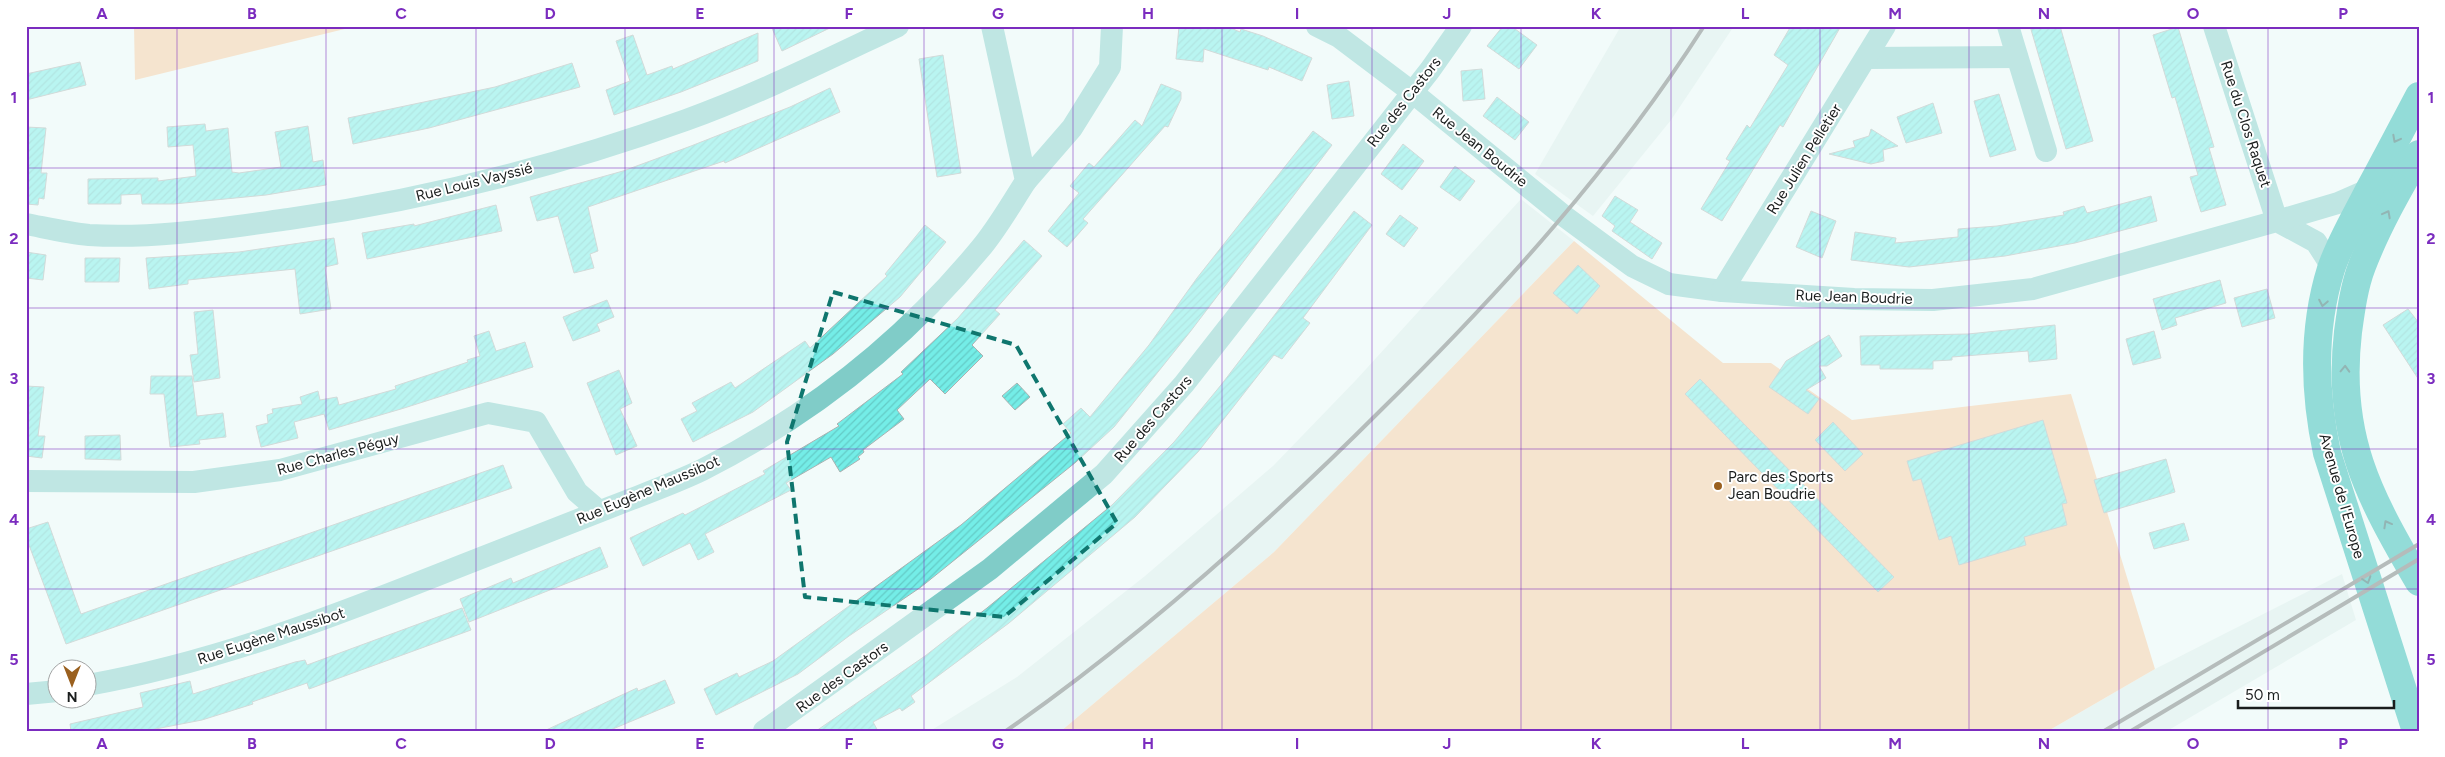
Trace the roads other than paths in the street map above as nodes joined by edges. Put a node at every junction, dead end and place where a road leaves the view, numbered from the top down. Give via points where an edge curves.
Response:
1 (898, 26) edge
2 (992, 26) edge
3 (1112, 26) edge
4 (1317, 26) edge
5 (1460, 26) edge
6 (1886, 26) edge
7 (2008, 26) edge
8 (2214, 26) edge
9 (2017, 57) junction
10 (1866, 58) junction
11 (1412, 92) junction
12 (2419, 96) edge
13 (2046, 151) dead end
14 (2419, 154) edge
15 (1026, 181) junction
16 (2370, 189) junction
17 (2277, 221) junction
18 (26, 224) edge
19 (2332, 267) junction
20 (1722, 291) junction
21 (26, 481) edge
22 (599, 511) junction
23 (2419, 582) edge
24 (98, 684) edge
25 (48, 692) edge
26 (26, 694) edge
27 (764, 731) edge
28 (2416, 731) edge

1 - 18 street, Rue Louis Vayssié via 788,78 688,119 614,145 434,193 327,214 165,234 88,235
2 - 15 street
3 - 15 street, Rue Eugène Maussibot via 1110,67 1072,128
4 - 11 street via 1339,37
5 - 11 street, Rue des Castors
6 - 10 street, Rue Julien Pelletier
7 - 9 street
8 - 17 street, Rue du Clos Raquet
9 - 10 street
9 - 13 street
10 - 20 street, Rue Julien Pelletier
11 - 20 street, Rue Jean Boudrie via 1564,216 1632,266 1669,284
11 - 27 street, Rue des Castors via 1184,384 1104,474 990,570
12 -> 16 main road, Avenue de l'Europe
23 -> 14 main road, Avenue de l'Europe via 2362,472 2349,427 2345,390 2350,320 2362,266
15 - 22 street, Rue Eugène Maussibot via 981,248 918,315 851,377 776,429 701,470
16 - 17 street, Rue Jean Boudrie via 2338,203
16 - 19 main road, Avenue de l'Europe
17 - 19 street via 2316,242
17 - 20 street, Rue Jean Boudrie via 2033,289 1932,300
19 -> 28 main road, Avenue de l'Europe via 2316,351 2322,433
21 - 22 street, Rue Charles Péguy via 194,482 280,470 488,413 536,422 577,492
22 - 24 street, Rue Eugène Maussibot via 368,603 248,646 142,676
25 - 26 street

